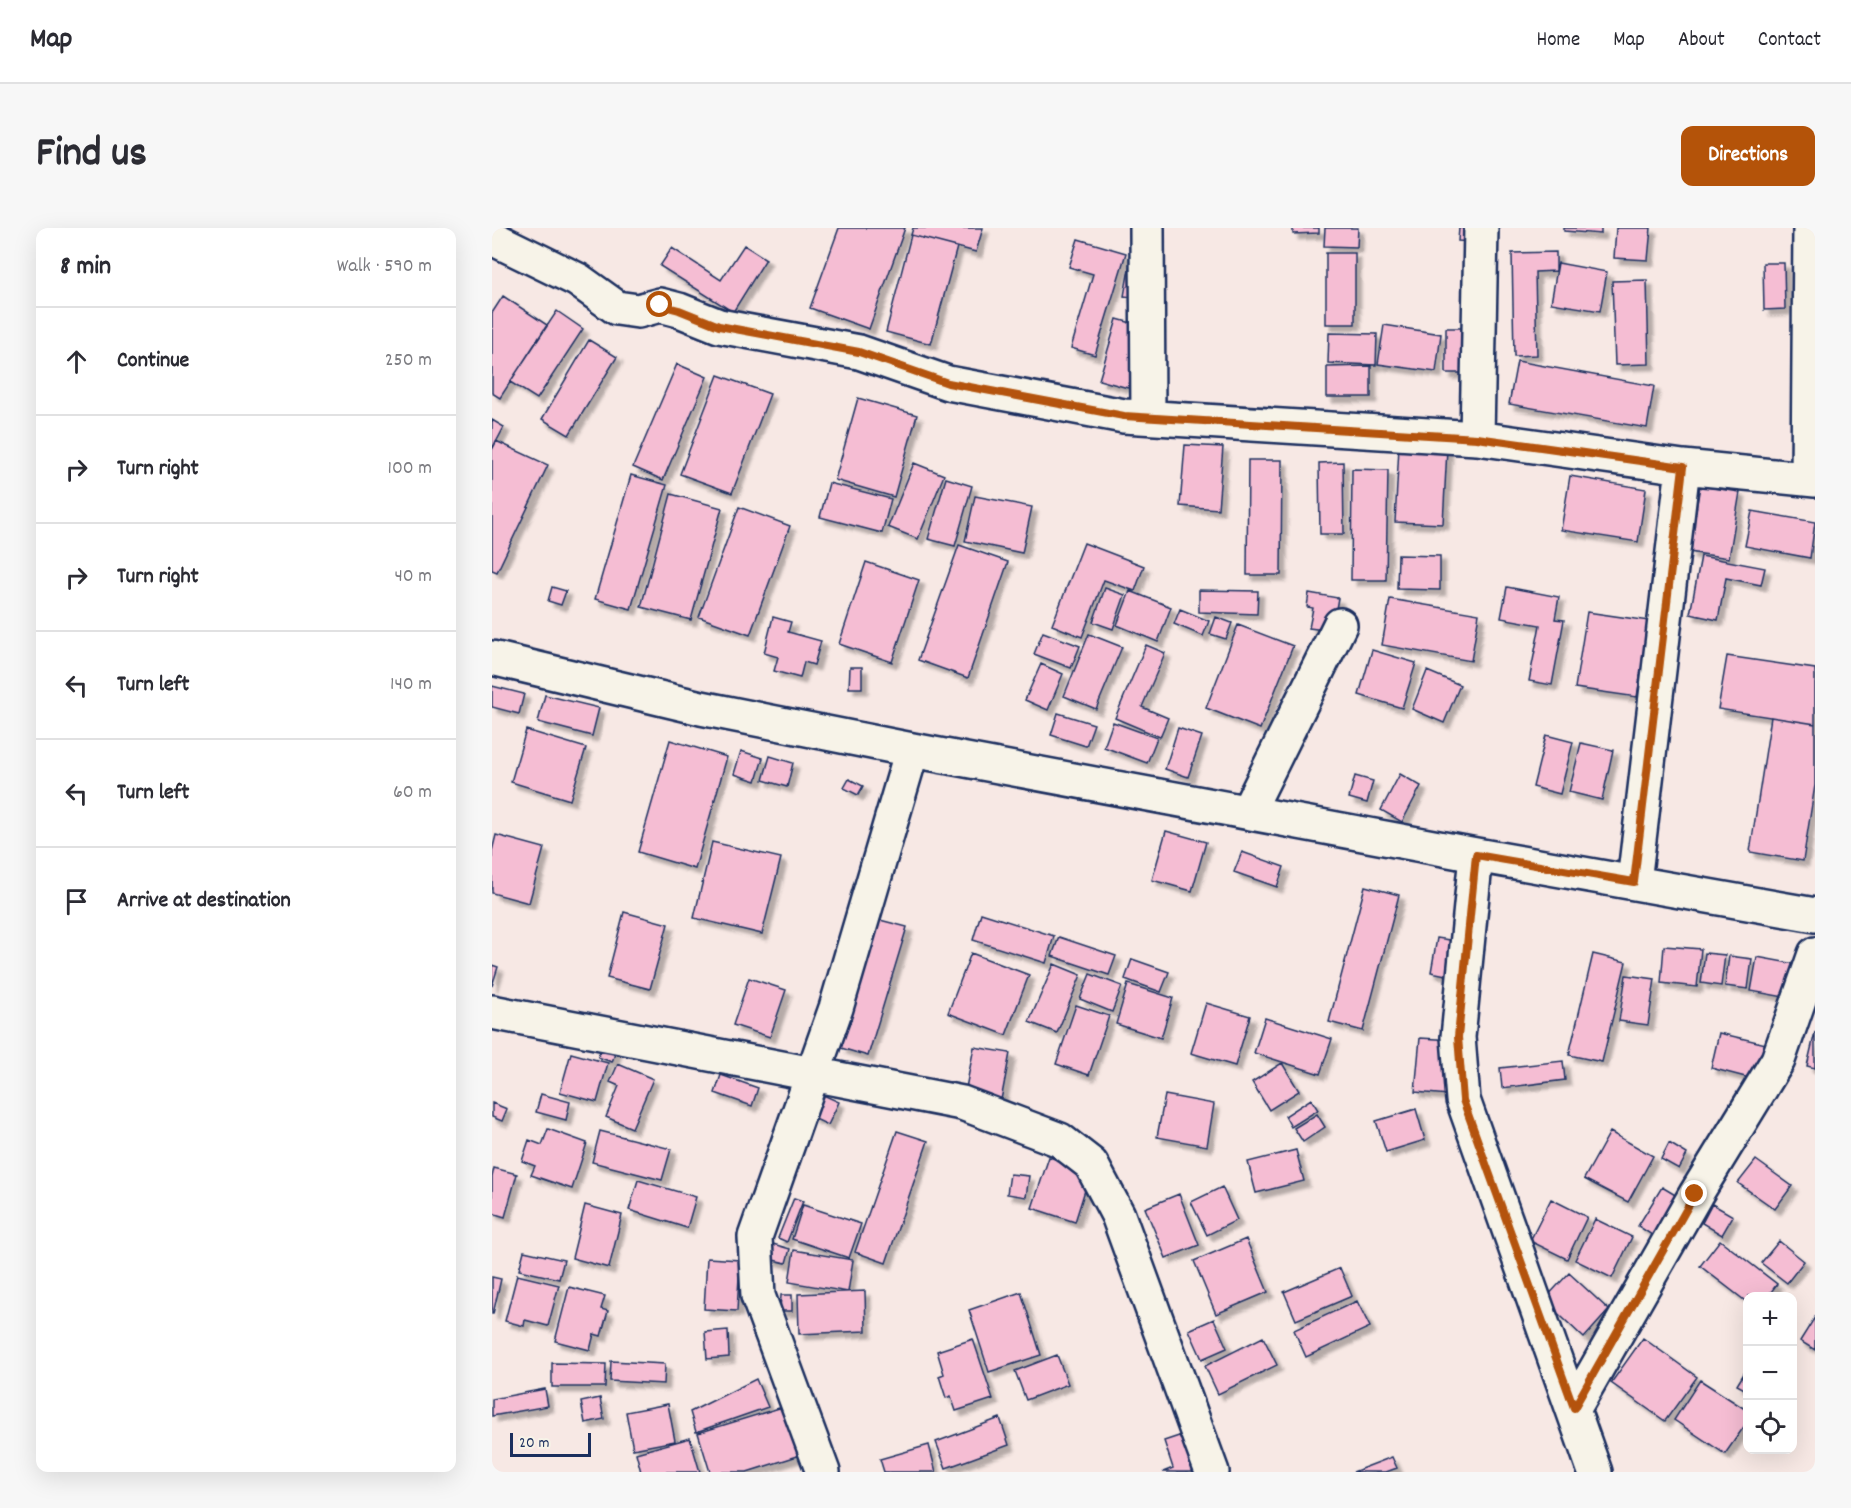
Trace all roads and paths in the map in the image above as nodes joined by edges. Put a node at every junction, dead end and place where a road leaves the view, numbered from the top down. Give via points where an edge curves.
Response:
1 (1147, 228) edge
2 (1480, 228) edge
3 (1810, 228) edge
4 (492, 238) edge
5 (1148, 417) junction
6 (1477, 438) junction
7 (1683, 467) junction
8 (1811, 479) edge
9 (1340, 625) dead end
10 (492, 658) edge
11 (912, 750) junction
12 (1248, 811) junction
13 (1476, 855) junction
14 (1634, 882) junction
15 (1815, 915) edge
16 (1815, 954) edge
17 (492, 1012) edge
18 (814, 1074) junction
19 (1574, 1408) junction
20 (823, 1472) edge
21 (1212, 1472) edge
22 (1595, 1472) edge

1 - 5 street
2 - 6 street
3 - 8 street
4 - 5 street via 578,280 617,308 638,311 660,305 719,326 859,352 948,383 1124,416
5 - 6 street
6 - 7 street
7 - 8 street
7 - 14 street
9 - 12 street
10 - 11 street via 701,708
11 - 12 street
11 - 18 street
12 - 13 street
13 - 14 street
13 - 19 street via 1458,1037 1463,1100
14 - 15 street
16 - 19 street via 1778,1059 1695,1194
17 - 18 street
18 - 20 street via 755,1237 758,1296
18 - 21 street via 962,1103 1060,1140 1091,1164 1118,1215
19 - 22 street

